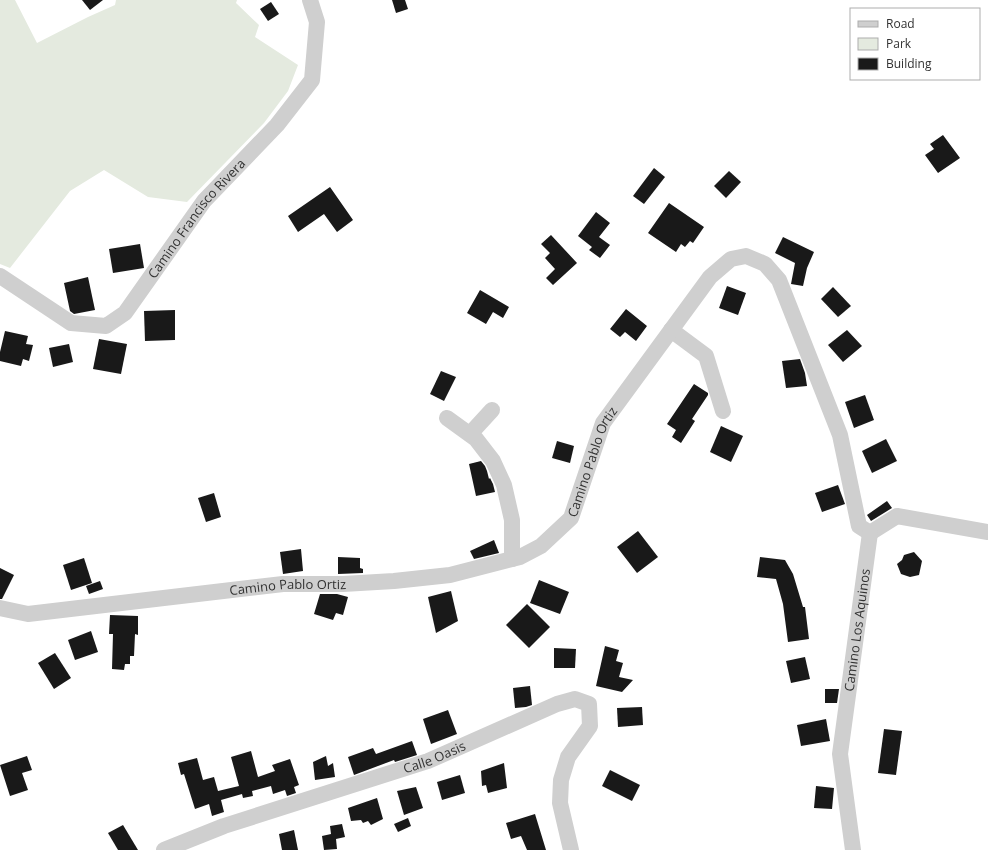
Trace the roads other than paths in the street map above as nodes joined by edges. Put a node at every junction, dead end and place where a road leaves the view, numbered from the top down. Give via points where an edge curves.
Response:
1 (310, 0) edge
2 (0, 276) edge
3 (671, 330) junction
4 (492, 410) dead end
5 (723, 411) dead end
6 (447, 418) dead end
7 (470, 434) junction
8 (988, 532) edge
9 (870, 533) junction
10 (512, 559) junction
11 (0, 608) edge
12 (164, 850) edge
13 (571, 850) edge
14 (853, 850) edge

1 - 2 street, Camino Francisco Rivera via 316,22 312,80 278,125 204,201 125,313 106,326 71,323
3 - 5 street via 706,356
3 - 9 street, Camino Pablo Ortiz via 710,278 731,259 746,256 765,264 780,280 840,435 860,526
3 - 10 street, Camino Pablo Ortiz via 603,423 572,518 541,546
4 - 7 street
6 - 7 street
7 - 10 street via 493,461 504,485 512,520
8 - 9 street via 897,516
9 - 14 street, Camino Los Aquinos via 840,754
10 - 11 street, Camino Pablo Ortiz via 450,575 394,581 283,584 28,614
12 - 13 street, Calle Oasis via 224,826 428,761 557,704 575,699 589,704 590,726 568,757 561,780 560,803

